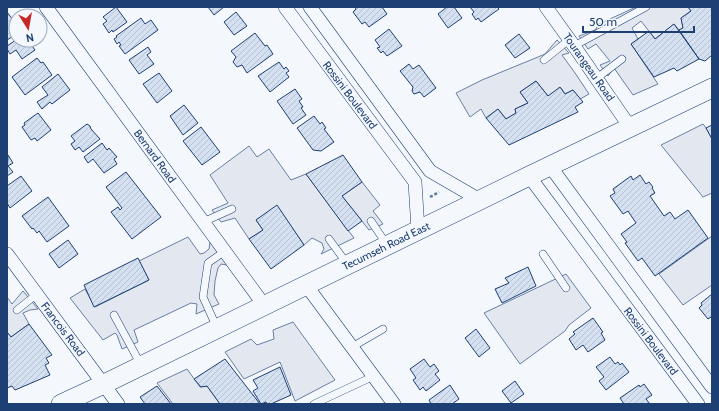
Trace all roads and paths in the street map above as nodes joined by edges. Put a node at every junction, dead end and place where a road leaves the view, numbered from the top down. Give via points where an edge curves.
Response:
1 (46, 7) edge
2 (285, 7) edge
3 (310, 7) edge
4 (546, 7) edge
5 (646, 7) edge
6 (572, 42) junction
7 (622, 59) dead end
8 (544, 60) dead end
9 (597, 78) junction
10 (712, 88) edge
11 (630, 127) junction
12 (550, 166) junction
13 (430, 171) junction
14 (529, 176) junction
15 (414, 182) junction
16 (443, 190) dead end
17 (428, 198) dead end
18 (480, 200) junction
19 (232, 209) dead end
20 (371, 221) dead end
21 (204, 222) junction
22 (418, 230) junction
23 (329, 240) dead end
24 (387, 246) junction
25 (225, 251) junction
26 (543, 254) dead end
27 (9, 260) edge
28 (621, 264) junction
29 (348, 265) junction
30 (604, 277) junction
31 (306, 285) junction
32 (566, 288) dead end
33 (37, 294) junction
34 (264, 305) junction
35 (17, 310) dead end
36 (114, 316) dead end
37 (217, 328) junction
38 (383, 329) dead end
39 (352, 347) junction
40 (141, 366) junction
41 (374, 376) junction
42 (104, 384) junction
43 (712, 387) edge
44 (61, 404) edge
45 (118, 404) edge
46 (314, 404) edge
47 (394, 404) edge
48 (698, 404) edge

1 - 21 street, Bernard Road
2 - 15 street, Rossini Boulevard
3 - 13 street, Rossini Boulevard
4 - 6 street, Tourangeau Road
5 - 6 lane
6 - 8 lane
6 - 9 street, Tourangeau Road
7 - 9 lane
9 - 11 street, Tourangeau Road
10 - 11 main road, Tecumseh Road East
11 - 12 main road, Tecumseh Road East
12 - 14 main road, Tecumseh Road East
12 - 28 street, Rossini Boulevard
13 - 15 street
13 - 18 street, Rossini Boulevard
14 - 18 main road, Tecumseh Road East
14 - 30 street, Rossini Boulevard
15 - 22 street
16 - 17 path
18 - 22 main road, Tecumseh Road East
19 - 21 lane
20 - 24 lane
21 - 25 street, Bernard Road
22 - 24 main road, Tecumseh Road East
23 - 29 lane
24 - 29 main road, Tecumseh Road East
25 - 34 street, Bernard Road
25 - 37 lane via 208,263 203,297
26 - 32 lane
27 - 33 street, Francois Road
28 - 30 street
28 - 43 street, Rossini Boulevard
29 - 31 main road, Tecumseh Road East
30 - 48 street, Rossini Boulevard
31 - 34 main road, Tecumseh Road East
31 - 39 street
33 - 35 lane
33 - 42 street, Francois Road
34 - 37 main road, Tecumseh Road East
36 - 40 lane
37 - 40 main road, Tecumseh Road East
38 - 39 lane
39 - 41 street
40 - 42 main road, Tecumseh Road East
41 - 46 lane
41 - 47 street
42 - 44 main road, Tecumseh Road East
42 - 45 street, Francois Road

